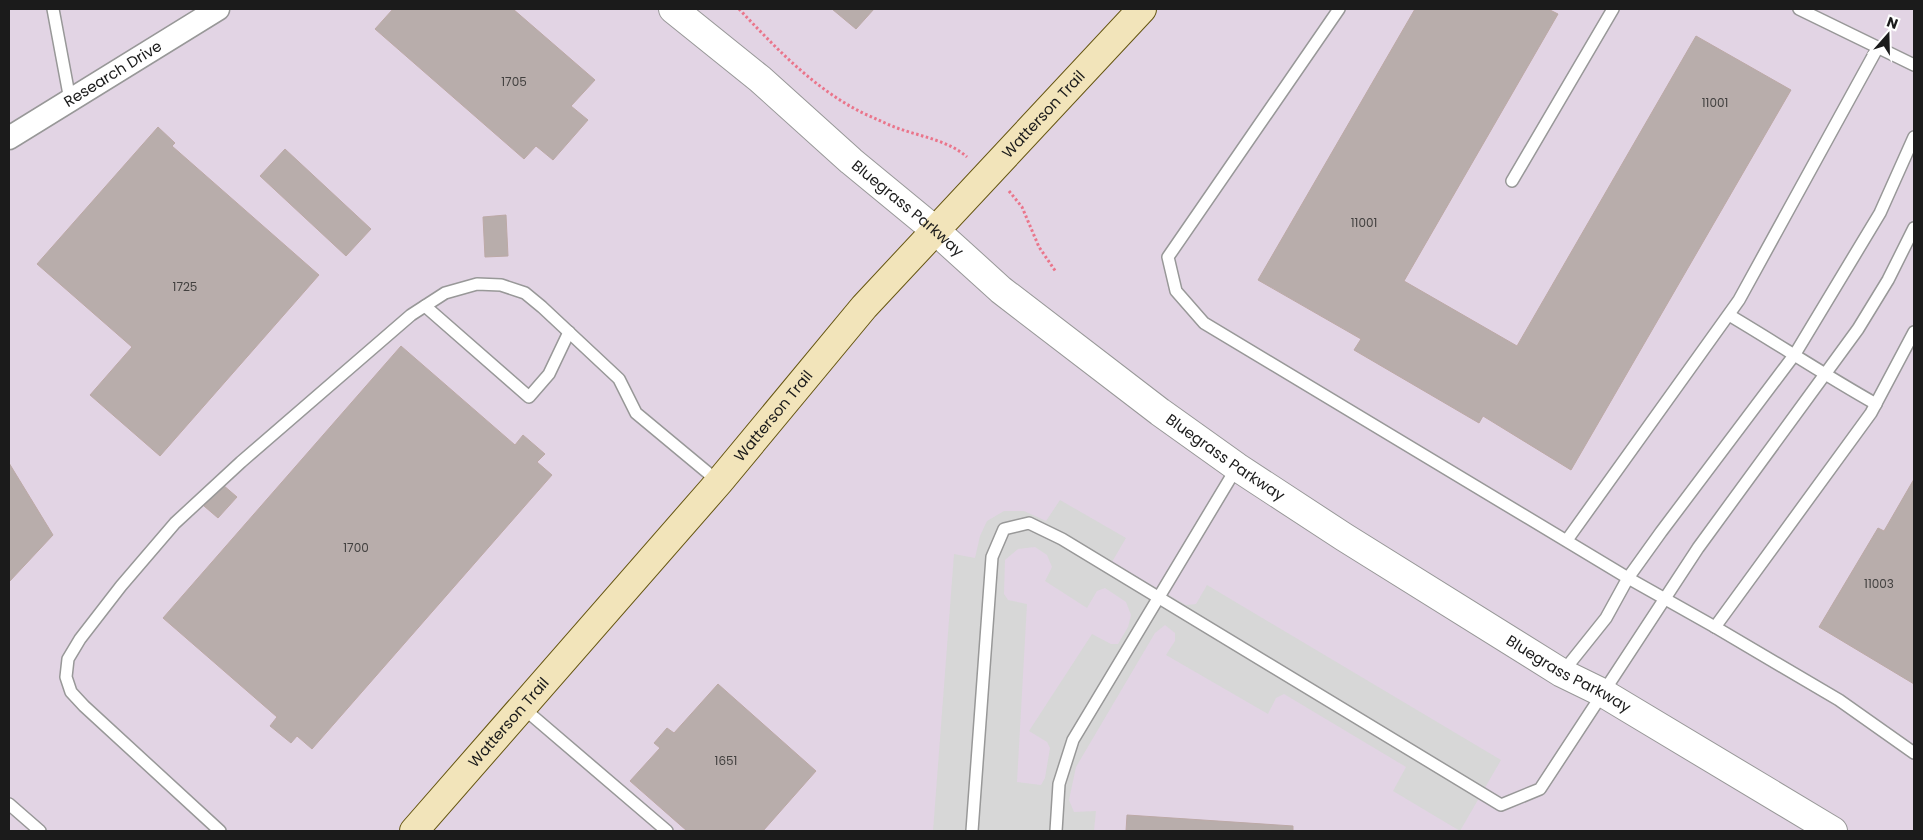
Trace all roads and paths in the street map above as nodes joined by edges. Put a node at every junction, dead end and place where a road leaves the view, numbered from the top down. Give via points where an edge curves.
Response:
1 (53, 9) edge
2 (218, 9) edge
3 (673, 9) edge
4 (739, 9) edge
5 (1142, 9) edge
6 (1339, 9) edge
7 (1613, 9) edge
8 (1799, 9) edge
9 (1878, 47) junction
10 (1914, 65) edge
11 (70, 100) junction
12 (1914, 137) edge
13 (9, 138) edge
14 (960, 151) dead end
15 (1512, 181) dead end
16 (1010, 191) dead end
17 (1914, 228) edge
18 (936, 231) junction
19 (1056, 272) dead end
20 (425, 306) junction
21 (1729, 315) junction
22 (569, 332) junction
23 (1914, 332) edge
24 (1796, 354) junction
25 (1826, 375) junction
26 (1876, 404) junction
27 (1237, 467) junction
28 (719, 482) junction
29 (1567, 540) junction
30 (1628, 578) junction
31 (1159, 598) junction
32 (1663, 599) junction
33 (1715, 627) junction
34 (1562, 673) junction
35 (1602, 693) junction
36 (522, 707) junction
37 (1914, 753) edge
38 (9, 804) edge
39 (40, 831) edge
40 (220, 831) edge
41 (414, 831) edge
42 (667, 831) edge
43 (972, 831) edge
44 (1056, 831) edge
45 (1833, 831) edge

1 - 11 lane
2 - 11 street, Research Drive
3 - 18 street, Bluegrass Parkway via 760,79
4 - 14 path via 773,45 828,92 898,129 932,138
5 - 18 main road, Watterson Trail
6 - 29 lane via 1168,257 1176,292 1204,323
7 - 15 lane
8 - 9 lane
9 - 10 lane
9 - 21 lane
11 - 13 street, Research Drive
12 - 24 lane via 1880,213
16 - 19 path via 1022,207 1039,247
17 - 25 lane via 1888,280
18 - 27 street, Bluegrass Parkway via 1000,290
18 - 28 main road, Watterson Trail via 864,307
20 - 22 lane via 445,293 477,284 501,285 525,293
20 - 22 lane via 529,397 549,374
20 - 40 lane via 241,462 175,523 80,638 68,659 66,677 71,692
21 - 24 lane
21 - 29 lane
22 - 28 lane via 619,378 636,413
23 - 26 lane
24 - 25 lane
24 - 30 lane
25 - 26 lane
25 - 32 lane
26 - 33 lane
27 - 31 lane
27 - 34 street, Bluegrass Parkway
28 - 36 main road, Watterson Trail
29 - 30 lane
30 - 32 lane
30 - 34 lane via 1606,618
31 - 35 lane via 1501,806 1540,789
31 - 43 lane via 1062,539 1028,523 1004,528 992,557
31 - 44 lane via 1073,740 1059,784
32 - 33 lane
32 - 35 lane
33 - 37 lane via 1839,700
34 - 35 street, Bluegrass Parkway
35 - 45 street, Bluegrass Parkway
36 - 41 main road, Watterson Trail
36 - 42 lane
38 - 39 lane

